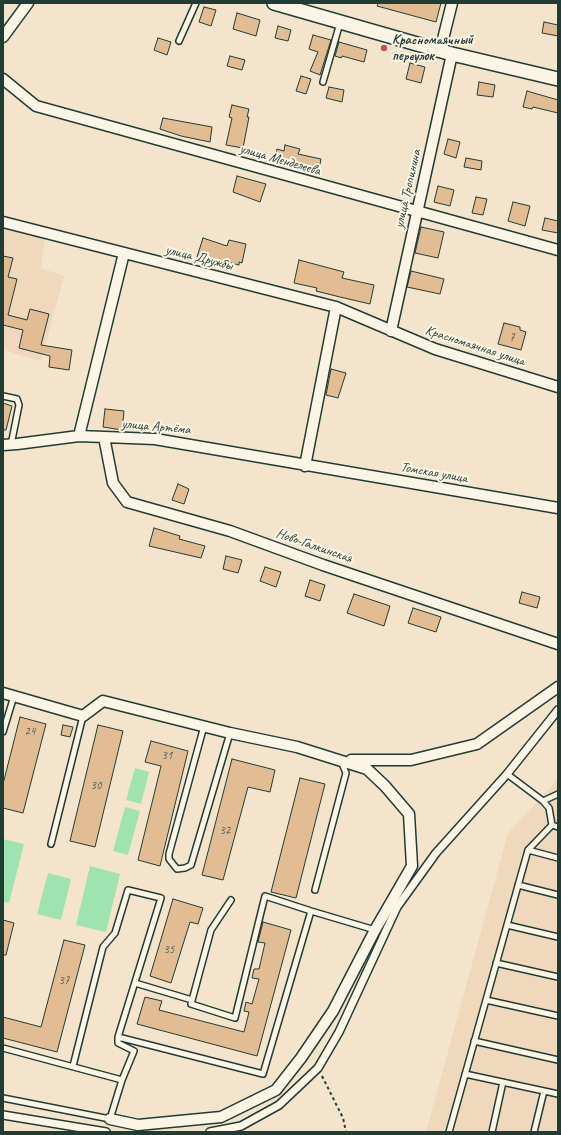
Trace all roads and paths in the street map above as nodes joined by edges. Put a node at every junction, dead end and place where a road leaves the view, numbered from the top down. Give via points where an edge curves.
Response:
1 (28, 3) edge
2 (196, 3) edge
3 (274, 3) edge
4 (452, 3) edge
5 (340, 22) junction
6 (3, 37) edge
7 (179, 41) dead end
8 (446, 52) junction
9 (3, 79) edge
10 (558, 79) edge
11 (323, 82) dead end
12 (417, 213) junction
13 (3, 222) edge
14 (558, 250) edge
15 (124, 253) junction
16 (336, 307) junction
17 (388, 329) junction
18 (558, 387) edge
19 (3, 396) edge
20 (79, 436) junction
21 (104, 437) junction
22 (7, 445) edge
23 (306, 466) junction
24 (558, 508) edge
25 (558, 644) edge
26 (558, 687) edge
27 (3, 694) edge
28 (14, 696) junction
29 (558, 710) edge
30 (83, 716) junction
31 (204, 726) junction
32 (3, 732) edge
33 (230, 733) junction
34 (341, 760) junction
35 (507, 774) junction
36 (558, 794) edge
37 (543, 801) junction
38 (552, 825) junction
39 (558, 827) edge
40 (52, 844) dead end
41 (528, 850) junction
42 (558, 858) edge
43 (518, 885) junction
44 (315, 890) dead end
45 (558, 895) edge
46 (231, 900) dead end
47 (310, 911) junction
48 (507, 925) junction
49 (375, 930) junction
50 (558, 937) edge
51 (496, 963) junction
52 (558, 977) edge
53 (135, 983) junction
54 (192, 1000) junction
55 (486, 1000) junction
56 (558, 1016) edge
57 (118, 1037) junction
58 (474, 1041) junction
59 (3, 1048) edge
60 (558, 1060) edge
61 (73, 1066) junction
62 (318, 1068) junction
63 (465, 1074) junction
64 (122, 1080) junction
65 (503, 1082) junction
66 (544, 1091) junction
67 (558, 1094) edge
68 (3, 1098) edge
69 (3, 1115) edge
70 (110, 1120) junction
71 (106, 1132) edge
72 (210, 1132) edge
73 (346, 1132) edge
74 (448, 1132) edge
75 (492, 1132) edge
76 (534, 1132) edge

1 - 6 street
2 - 7 lane
3 - 5 main road
4 - 8 street, улица Тропинина
5 - 8 main road
5 - 11 lane
8 - 10 main road
8 - 12 street, улица Тропинина
9 - 12 street, улица Менделеева via 36,106
12 - 14 street, улица Менделеева
12 - 17 street, улица Тропинина
13 - 15 street, улица Дружбы
15 - 16 street, улица Дружбы
15 - 20 street
16 - 17 street, улица Дружбы
16 - 23 street
17 - 18 street, Красномаячная улица via 435,349
19 - 22 lane via 16,400 19,405
20 - 21 street, улица Артёма
20 - 22 street, улица Артёма
21 - 23 street, улица Артёма via 155,439
21 - 25 street, Ново-Галкинская via 113,483 127,502 230,531
23 - 24 street, Томская улица
26 - 34 street via 477,744 412,760
27 - 28 street
28 - 30 street
28 - 32 lane
29 - 35 street
30 - 31 street via 103,701
30 - 40 lane
31 - 33 street
31 - 33 lane via 168,859 177,869 191,865
33 - 34 street via 297,747
34 - 44 lane via 346,773
34 - 49 street via 367,769 386,786 409,814 412,866
35 - 37 lane
35 - 62 street via 436,853 397,907 338,1032
36 - 37 lane
37 - 38 lane via 548,808
38 - 39 lane
38 - 41 lane
41 - 42 lane
41 - 43 lane
43 - 45 lane
43 - 48 lane
46 - 54 lane via 211,930
47 - 49 lane
47 - 54 lane via 265,896 235,1018 191,1004
47 - 57 lane via 263,1074
48 - 50 lane
48 - 51 lane
49 - 70 street via 333,1010 276,1090 221,1117 138,1125
51 - 52 lane
51 - 55 lane
53 - 54 lane
53 - 57 lane
53 - 61 lane via 161,898 128,890 115,933 103,947
55 - 56 lane
55 - 58 lane
57 - 64 lane via 118,1043 134,1051
58 - 60 lane
58 - 63 lane
59 - 61 lane
61 - 64 lane
62 - 72 street via 279,1105 241,1126
62 - 73 path via 344,1118
63 - 65 lane
63 - 74 lane
64 - 70 lane
65 - 66 lane
65 - 75 lane
66 - 67 lane
66 - 76 lane
68 - 70 lane
69 - 71 street

